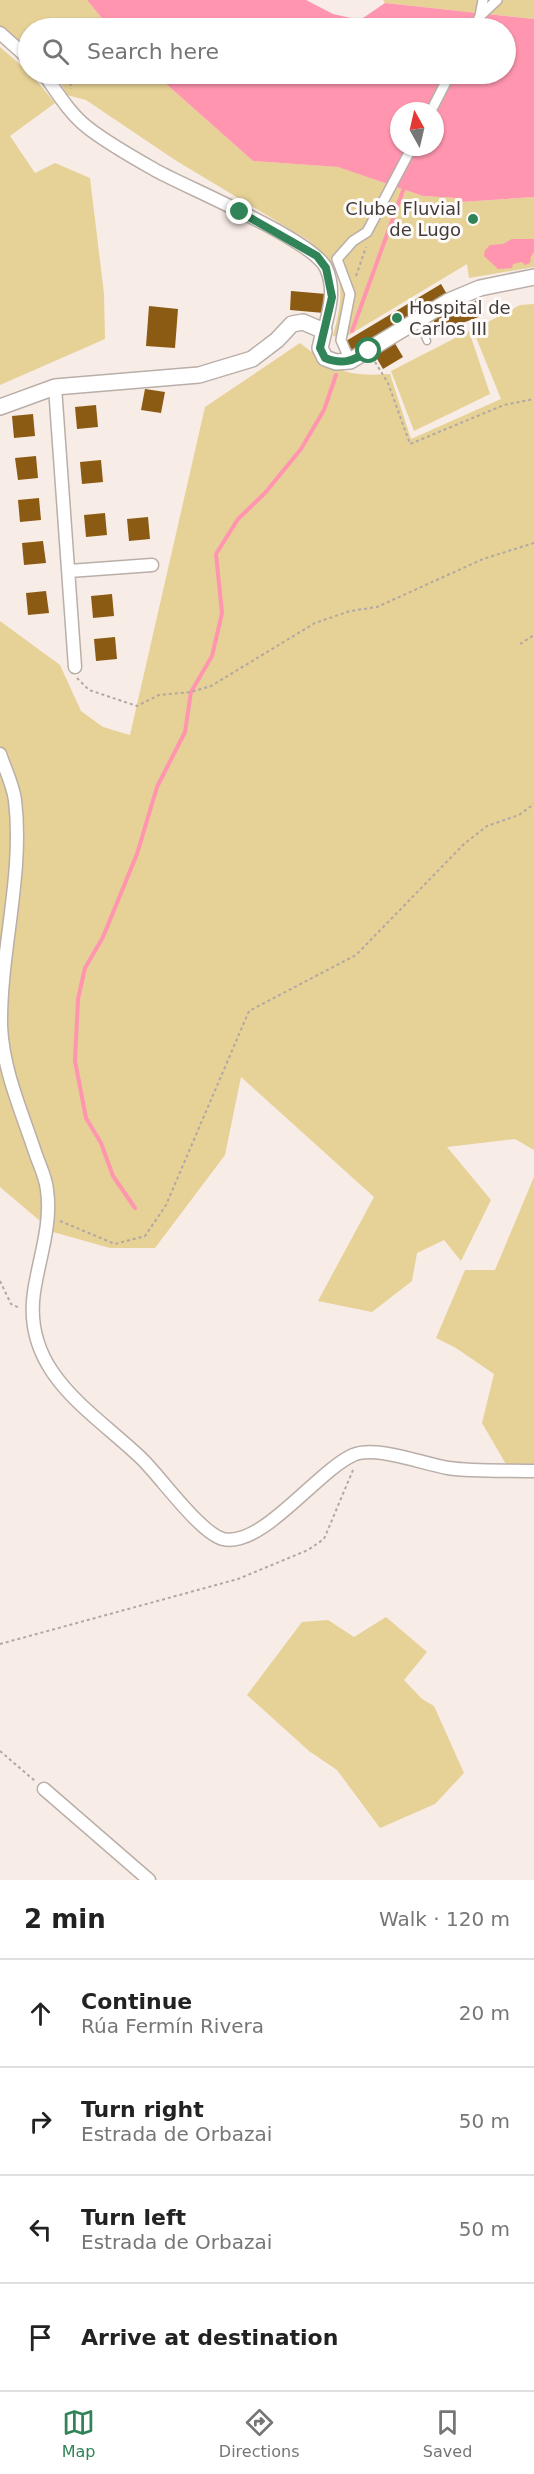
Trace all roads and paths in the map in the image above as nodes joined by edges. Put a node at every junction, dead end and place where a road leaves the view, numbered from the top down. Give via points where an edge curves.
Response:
1 (483, 0) edge
2 (497, 0) edge
3 (480, 16) joint
4 (0, 33) edge
5 (18, 49) edge
6 (51, 84) edge
7 (445, 84) edge
8 (436, 102) edge
9 (407, 156) edge
10 (367, 232) junction
11 (534, 277) edge
12 (350, 294) junction
13 (417, 320) junction
14 (324, 331) junction
15 (427, 341) dead end
16 (369, 351) junction
17 (350, 361) junction
18 (56, 387) junction
19 (534, 399) edge
20 (0, 407) edge
21 (534, 543) edge
22 (153, 565) dead end
23 (69, 572) junction
24 (534, 635) edge
25 (520, 644) dead end
26 (75, 667) joint
27 (0, 754) edge
28 (534, 804) edge
29 (47, 1216) junction
30 (0, 1281) edge
31 (31, 1313) junction
32 (358, 1453) junction
33 (534, 1471) edge
34 (0, 1644) edge
35 (0, 1751) edge
36 (44, 1789) joint
37 (149, 1880) edge

1 - 3 street
2 - 3 street
4 - 5 street
6 - 14 street via 87,127 156,170 317,256 326,268 332,297
7 - 8 street
9 - 10 street
10 - 12 path
10 - 12 street via 337,259
11 - 13 street via 480,288
12 - 17 street via 340,340
13 - 15 lane
13 - 16 street
14 - 17 street via 320,348 325,358
14 - 18 street via 303,322 292,324 252,359 199,375
16 - 17 street
16 - 19 path via 388,383 410,444 504,405
18 - 20 street
18 - 23 street
21 - 26 path via 483,559 376,607 315,623 211,686 191,692 159,695 137,706 89,690 76,677
22 - 23 street
23 - 26 street
24 - 25 path
27 - 29 street via 15,796 17,827 1,1026 7,1072 47,1188
28 - 29 path via 519,815 487,825 464,844 356,955 249,1011 166,1204 145,1236 115,1244
29 - 31 street
30 - 31 path via 11,1304
31 - 32 street via 43,1356 67,1393 141,1458 206,1528 221,1538 240,1540 256,1534
32 - 33 street via 374,1452 450,1468
32 - 34 path via 324,1539 308,1550 238,1579
35 - 36 path
36 - 37 street

